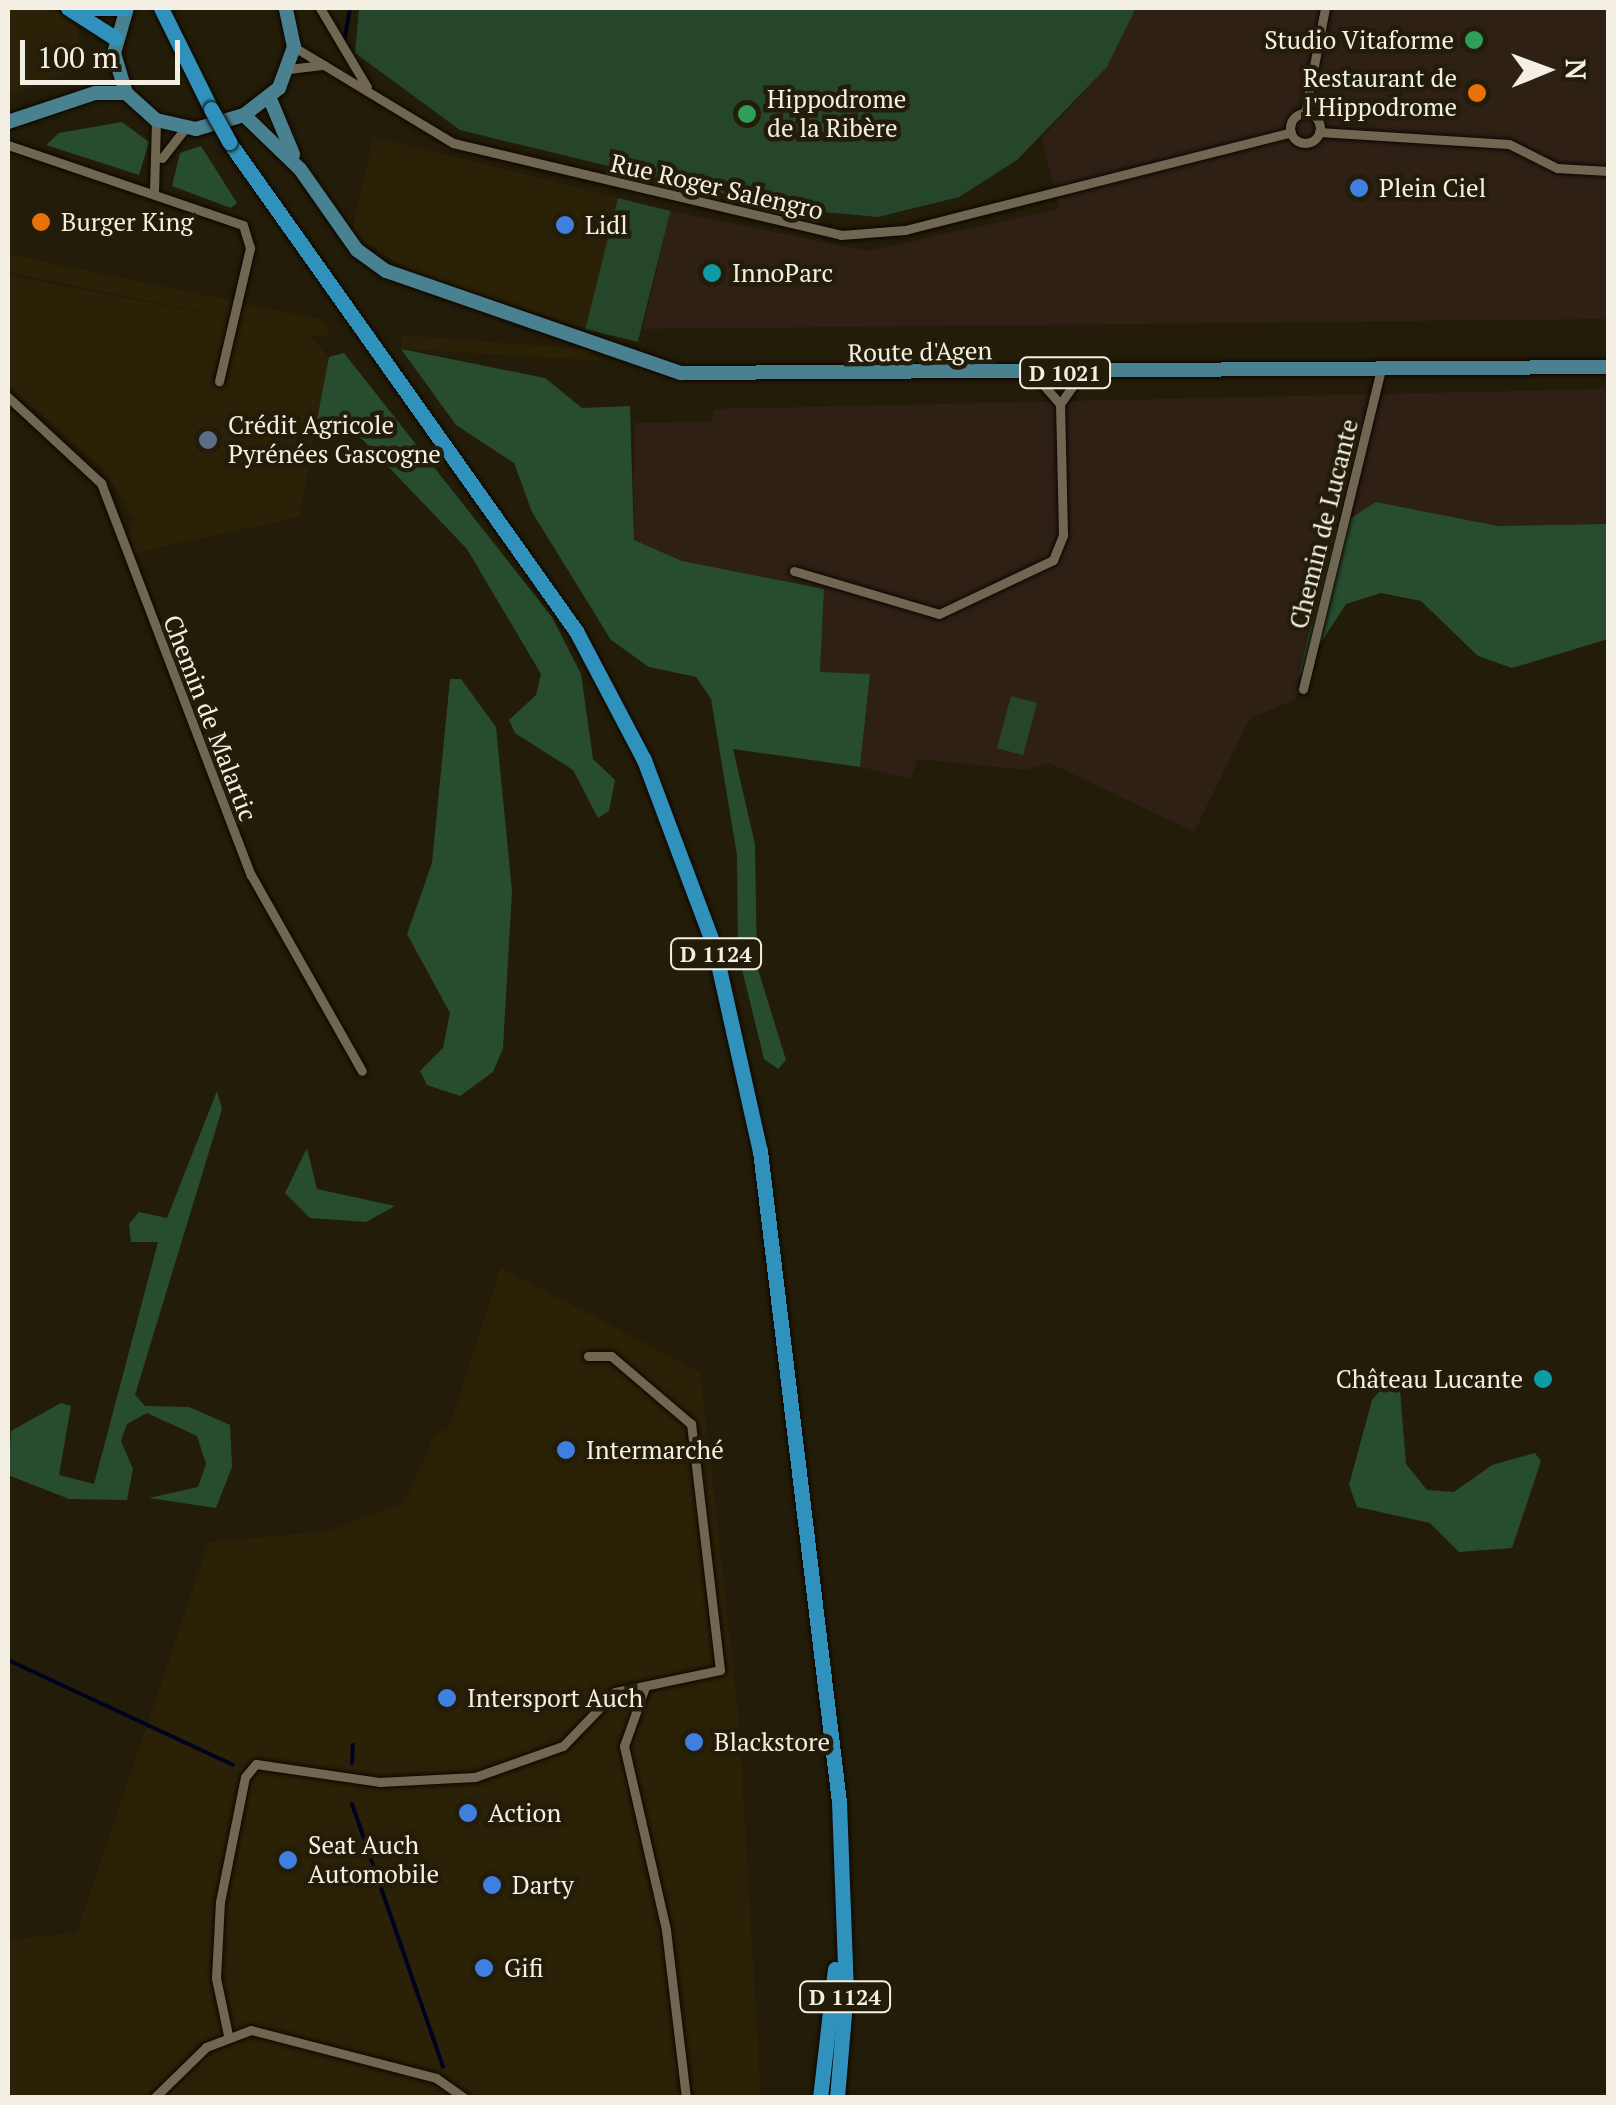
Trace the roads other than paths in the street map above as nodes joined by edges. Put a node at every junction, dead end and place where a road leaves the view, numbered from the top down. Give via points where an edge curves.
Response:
1 (68, 8) edge
2 (90, 8) edge
3 (126, 8) edge
4 (161, 8) edge
5 (286, 8) edge
6 (320, 8) edge
7 (1325, 8) edge
8 (115, 38) junction
9 (294, 46) junction
10 (327, 65) junction
11 (116, 66) junction
12 (289, 69) junction
13 (368, 90) junction
14 (94, 92) junction
15 (126, 94) junction
16 (270, 99) junction
17 (1305, 113) junction
18 (244, 115) junction
19 (156, 120) junction
20 (8, 122) edge
21 (185, 129) junction
22 (1292, 132) junction
23 (1320, 132) junction
24 (8, 145) edge
25 (162, 158) junction
26 (300, 169) junction
27 (1608, 170) edge
28 (154, 192) junction
29 (1608, 367) edge
30 (1381, 369) junction
31 (1082, 372) junction
32 (1033, 373) junction
33 (219, 381) dead end
34 (8, 396) edge
35 (1060, 404) junction
36 (794, 572) dead end
37 (1303, 690) dead end
38 (362, 1071) dead end
39 (588, 1356) dead end
40 (645, 1687) junction
41 (845, 1896) junction
42 (228, 2035) junction
43 (154, 2098) edge
44 (465, 2098) edge
45 (686, 2098) edge
46 (820, 2098) edge
47 (837, 2098) edge

1 - 8 highway
2 - 3 highway
3 - 8 main road
4 - 41 highway, D 1124, bridge via 211,110 294,245 551,590 644,760 691,876 735,1022 760,1151
5 - 9 main road
6 - 13 street
7 - 17 street
8 - 11 main road
9 - 10 street, Rue Roger Salengro
9 - 12 main road
10 - 12 street
10 - 13 street, Rue Roger Salengro
11 - 14 main road
11 - 15 main road
12 - 16 main road
13 - 22 street, Rue Roger Salengro via 475,150 841,235 905,230
14 - 15 main road
14 - 20 main road
15 - 19 main road
16 - 18 main road
16 - 26 main road, Route d'Agen / D 1021
17 - 22 street
17 - 23 street
18 - 21 main road
18 - 26 main road, Route d'Agen / D 1021
19 - 21 main road
19 - 25 street
21 - 25 street
22 - 23 street, Rue Roger Salengro via 1306,142
23 - 27 street via 1509,144 1556,168
24 - 28 street
25 - 28 street
26 - 32 main road, Route d'Agen / D 1021 via 339,230 386,272 658,368 744,376
28 - 33 street via 249,232
29 - 30 main road, Route d'Agen / D 1021
30 - 31 main road, Route d'Agen / D 1021
30 - 37 street, Chemin de Lucante
31 - 32 main road, Route d'Agen / D 1021
31 - 35 street
32 - 35 street
34 - 38 street, Chemin de Malartic via 101,482 252,875
35 - 36 street via 1063,535 1044,566 938,614
39 - 40 street via 611,1356 684,1414 694,1435 720,1670
40 - 42 street via 615,1692 562,1746 474,1777 358,1780 267,1761 250,1770 216,1947
40 - 45 street via 624,1746 666,1930
41 - 46 highway
41 - 47 highway, D 1124
42 - 43 street
42 - 44 street via 287,2034 446,2081

